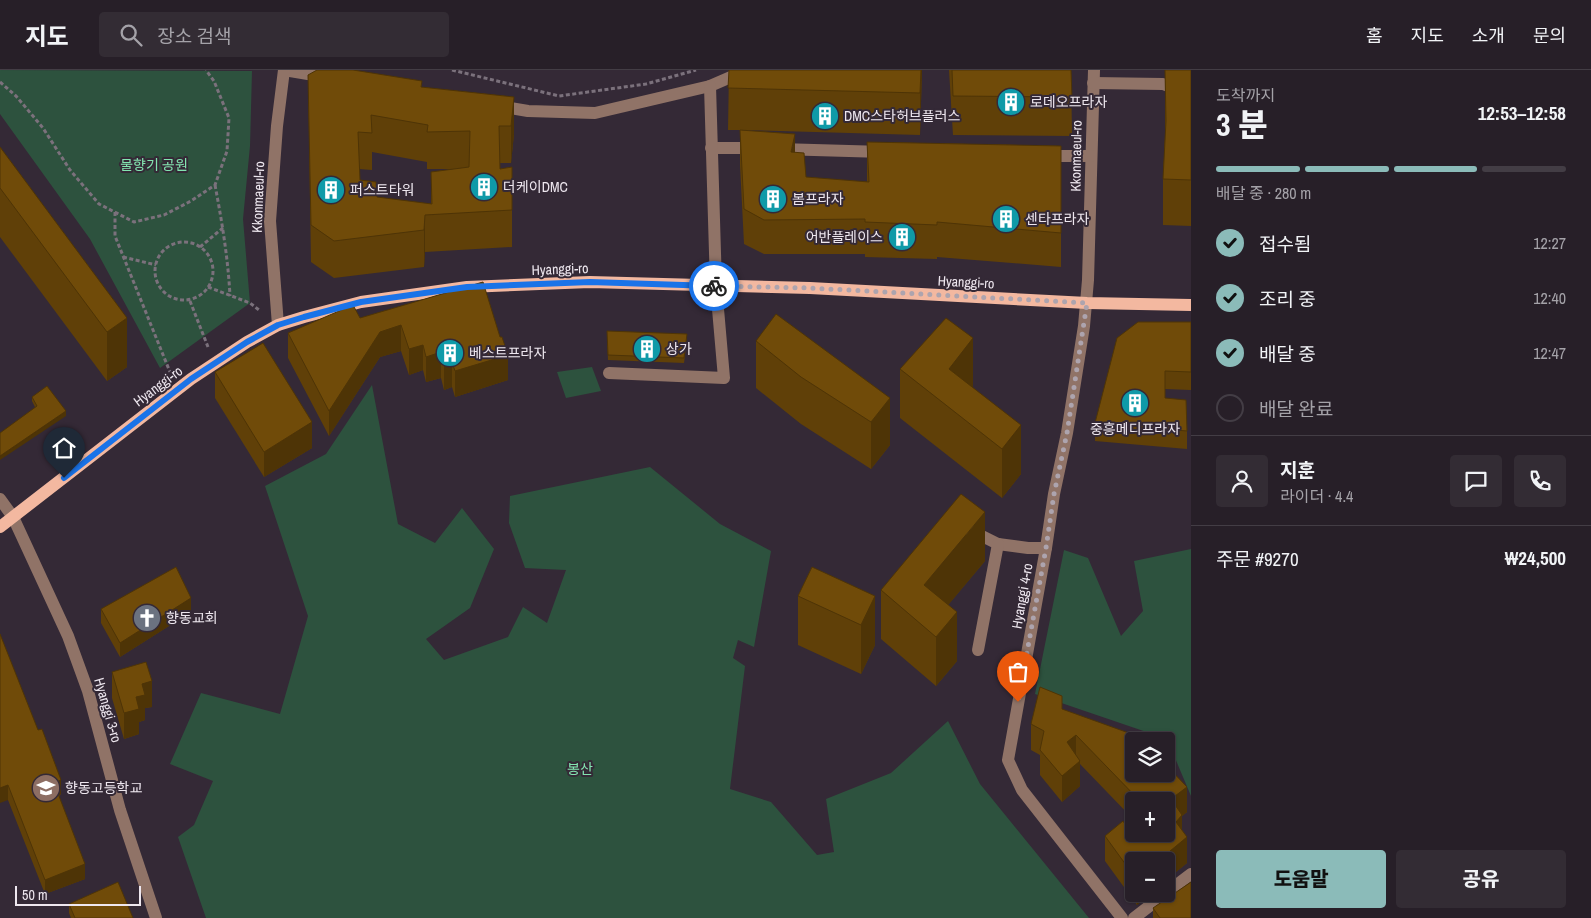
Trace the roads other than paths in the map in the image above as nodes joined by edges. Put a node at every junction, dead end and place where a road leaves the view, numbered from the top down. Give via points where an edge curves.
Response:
1 (284, 70) edge
2 (747, 70) edge
3 (1093, 76) edge
4 (342, 80) edge
5 (710, 86) junction
6 (1191, 95) edge
7 (489, 104) edge
8 (711, 148) junction
9 (901, 152) edge
10 (1029, 156) edge
11 (1091, 156) junction
12 (716, 286) junction
13 (1087, 303) junction
14 (1191, 304) edge
15 (278, 325) junction
16 (609, 373) dead end
17 (0, 499) edge
18 (13, 518) junction
19 (0, 527) edge
20 (970, 530) edge
21 (998, 544) junction
22 (1046, 548) junction
23 (978, 650) dead end
24 (1191, 874) edge
25 (1175, 886) edge
26 (1154, 902) edge
27 (156, 918) edge
28 (1122, 918) edge
29 (1134, 918) edge

1 - 4 street
1 - 15 street, Kkonmaeul-ro via 270,221
2 - 5 street
3 - 6 street via 1163,84
3 - 11 street, Kkonmaeul-ro
5 - 7 street via 595,112 528,111
5 - 8 street
8 - 9 street
8 - 12 street
10 - 11 street
11 - 13 street, Kkonmaeul-ro
12 - 13 main road, Hyanggi-ro
12 - 15 main road, Hyanggi-ro via 590,282 467,287 361,302
12 - 16 street via 724,378
13 - 14 main road, Hyanggi-ro
13 - 22 street, Hyanggi 4-ro
15 - 18 main road, Hyanggi-ro via 191,379
17 - 18 street, Hyanggi 3-ro
18 - 19 main road, Hyanggi-ro
18 - 27 street, Hyanggi 3-ro via 68,636
20 - 21 street
21 - 22 street
21 - 23 street
22 - 28 street, Hyanggi 4-ro via 1008,760 1022,790
24 - 25 street
26 - 29 street

